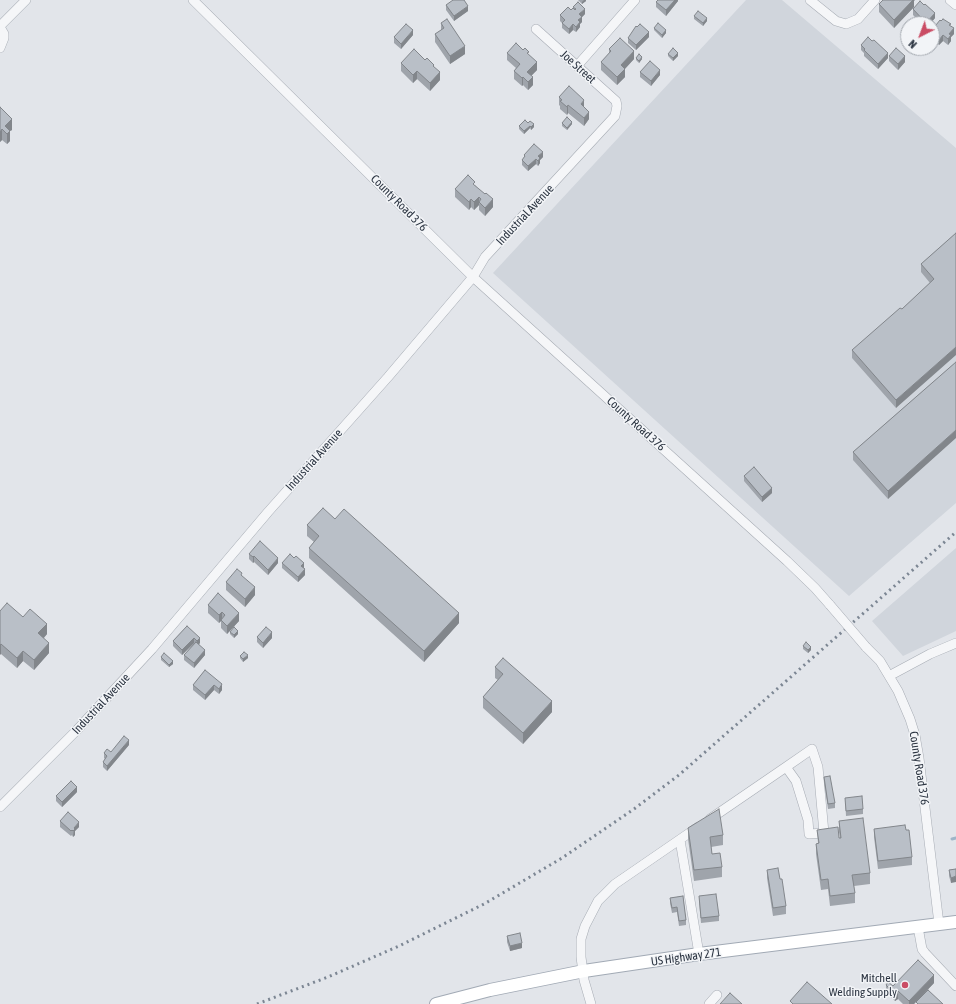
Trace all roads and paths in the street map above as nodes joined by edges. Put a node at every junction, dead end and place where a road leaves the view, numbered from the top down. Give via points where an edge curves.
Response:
1 (26, 0) edge
2 (193, 0) edge
3 (635, 0) edge
4 (810, 0) edge
5 (875, 0) edge
6 (950, 0) edge
7 (956, 5) edge
8 (0, 27) edge
9 (536, 29) dead end
10 (0, 48) edge
11 (577, 66) junction
12 (617, 106) joint
13 (473, 277) junction
14 (956, 642) edge
15 (890, 676) junction
16 (786, 766) junction
17 (0, 807) edge
18 (680, 840) junction
19 (956, 922) edge
20 (938, 924) junction
21 (918, 927) junction
22 (699, 954) junction
23 (584, 972) junction
24 (956, 986) edge
25 (717, 995) dead end
26 (436, 1004) edge
27 (591, 1004) edge
28 (709, 1004) edge

1 - 8 street
2 - 13 street, County Road 376
3 - 11 street
4 - 5 street via 840,23 851,23 858,19
6 - 7 street
8 - 10 street via 4,34
9 - 11 street, Joe Street
11 - 12 street, Joe Street via 616,101
12 - 13 street, Industrial Avenue via 613,119 485,257
13 - 15 street, County Road 376, bridge via 792,565 815,588
13 - 17 street, Industrial Avenue via 152,649 76,731
14 - 15 street
15 - 20 street, County Road 376 via 910,719 918,748
16 - 16 street via 812,749 818,767 824,833 810,834 796,781
16 - 18 street
18 - 22 street
18 - 23 street via 615,884 598,901 585,926 582,939 581,958
19 - 20 main road, US Highway 271
20 - 21 main road, US Highway 271
21 - 22 main road, US Highway 271
21 - 24 street via 925,953
22 - 23 main road, US Highway 271
23 - 26 main road, US Highway 271 via 504,987
23 - 27 street
25 - 28 street

